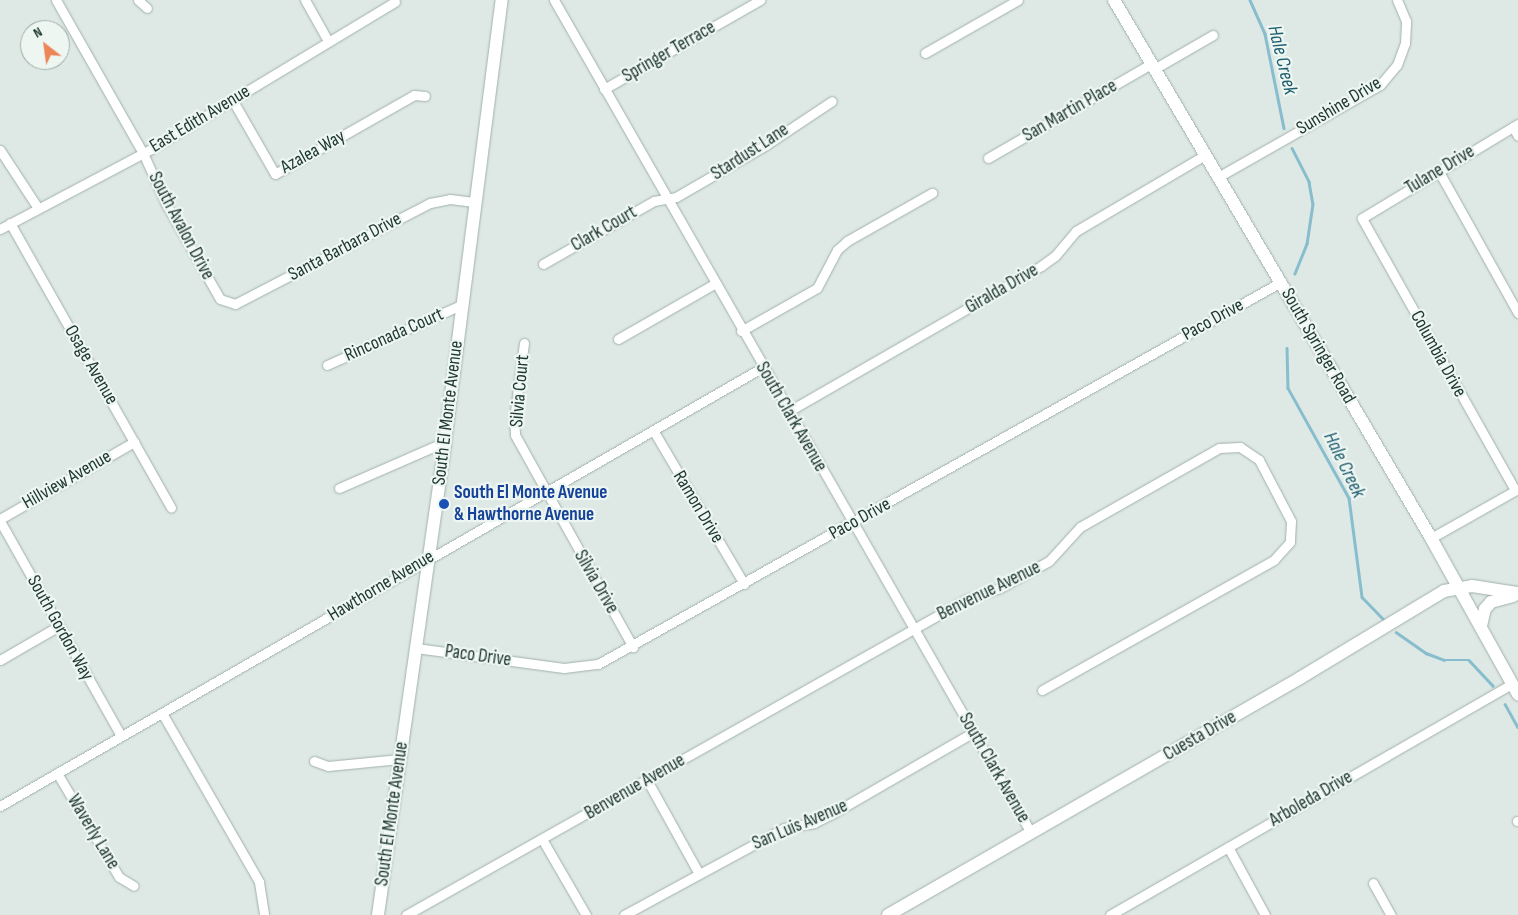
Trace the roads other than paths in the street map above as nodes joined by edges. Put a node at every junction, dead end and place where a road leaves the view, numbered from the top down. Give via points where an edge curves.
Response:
1 (56, 0) edge
2 (138, 0) edge
3 (305, 0) edge
4 (502, 0) edge
5 (554, 0) edge
6 (760, 0) edge
7 (1018, 0) edge
8 (1114, 0) edge
9 (1397, 0) edge
10 (395, 2) dead end
11 (147, 8) dead end
12 (1213, 35) dead end
13 (328, 41) junction
14 (925, 53) dead end
15 (1152, 66) junction
16 (604, 89) junction
17 (425, 96) dead end
18 (233, 101) junction
19 (832, 101) dead end
20 (1515, 125) edge
21 (1518, 136) edge
22 (0, 150) edge
23 (143, 153) junction
24 (1206, 155) junction
25 (988, 158) dead end
26 (1438, 170) junction
27 (1218, 177) junction
28 (932, 193) dead end
29 (666, 199) junction
30 (474, 202) junction
31 (38, 208) junction
32 (1362, 218) joint
33 (10, 223) junction
34 (0, 229) edge
35 (543, 264) dead end
36 (1280, 282) junction
37 (714, 284) junction
38 (220, 299) joint
39 (461, 305) junction
40 (1518, 313) edge
41 (741, 331) junction
42 (618, 338) dead end
43 (524, 343) dead end
44 (327, 365) dead end
45 (763, 367) junction
46 (789, 411) junction
47 (653, 430) junction
48 (134, 442) junction
49 (445, 442) junction
50 (338, 488) dead end
51 (1516, 489) edge
52 (544, 491) junction
53 (171, 508) dead end
54 (0, 520) edge
55 (853, 523) junction
56 (1432, 538) junction
57 (428, 560) junction
58 (744, 584) junction
59 (1460, 587) junction
60 (1518, 594) edge
61 (59, 626) junction
62 (1481, 626) junction
63 (915, 628) junction
64 (633, 646) junction
65 (416, 648) junction
66 (0, 660) edge
67 (1515, 689) edge
68 (1042, 690) dead end
69 (162, 713) junction
70 (974, 732) junction
71 (121, 736) junction
72 (400, 759) junction
73 (314, 761) dead end
74 (57, 773) junction
75 (647, 780) junction
76 (0, 806) edge
77 (1031, 833) junction
78 (542, 839) junction
79 (1228, 847) junction
80 (699, 874) junction
81 (1373, 883) dead end
82 (134, 886) dead end
83 (902, 912) edge
84 (264, 915) edge
85 (378, 915) edge
86 (406, 915) edge
87 (586, 915) edge
88 (624, 915) edge
89 (888, 915) edge
90 (1110, 915) edge
91 (1266, 915) edge
92 (1391, 915) edge

1 - 23 street, South Avalon Drive
2 - 11 street
3 - 13 street
4 - 30 street, South El Monte Avenue
5 - 16 street, South Clark Avenue
6 - 16 street, Springer Terrace
7 - 14 street
8 - 15 street, South Springer Road
9 - 27 street, Sunshine Drive via 1406,21 1405,43 1397,65 1380,85
10 - 13 street, East Edith Avenue
12 - 15 street, San Martin Place
13 - 18 street, East Edith Avenue
15 - 24 street, South Springer Road
15 - 25 street, San Martin Place
16 - 29 street, South Clark Avenue
17 - 18 street, Azalea Way via 414,95 275,174
18 - 23 street, East Edith Avenue
19 - 29 street, Stardust Lane via 766,145 676,197
20 - 21 street
20 - 26 street, Tulane Drive
22 - 31 street
23 - 31 street, East Edith Avenue
23 - 38 street, South Avalon Drive via 166,204
24 - 27 street, South Springer Road
24 - 46 street, Giralda Drive via 1076,231 1055,256 1041,266
26 - 32 street, Tulane Drive
26 - 40 street
27 - 36 street, South Springer Road
28 - 41 street via 847,241 834,254 817,288
29 - 35 street, Clark Court via 654,201
29 - 37 street, South Clark Avenue
30 - 38 street, Santa Barbara Drive via 450,199 430,203 235,304
30 - 39 street, South El Monte Avenue
31 - 33 street, East Edith Avenue
32 - 51 street, Columbia Drive
33 - 34 street, East Edith Avenue
33 - 48 street, Osage Avenue
36 - 55 street, Paco Drive
36 - 56 street, South Springer Road
37 - 41 street, South Clark Avenue
37 - 42 street
39 - 44 street, Rinconada Court
39 - 49 street, South El Monte Avenue
41 - 45 street, South Clark Avenue
43 - 52 street, Silvia Court via 514,419 515,435
45 - 46 street, South Clark Avenue
45 - 47 street, Hawthorne Avenue
46 - 55 street, South Clark Avenue
47 - 52 street, Hawthorne Avenue
47 - 58 street, Ramon Drive
48 - 53 street, Osage Avenue
48 - 54 street, Hillview Avenue
49 - 50 street
49 - 57 street, South El Monte Avenue
51 - 56 street
52 - 57 street, Hawthorne Avenue
52 - 64 street, Silvia Drive
54 - 61 street, South Gordon Way
55 - 58 street, Paco Drive
55 - 63 street, South Clark Avenue
56 - 59 street, South Springer Road
57 - 65 street, South El Monte Avenue
57 - 69 street, Hawthorne Avenue
58 - 64 street, Paco Drive
59 - 60 street, Cuesta Drive
59 - 62 street, South Springer Road
59 - 77 street, Cuesta Drive via 1444,591 1308,674
60 - 62 street via 1492,602 1485,610
61 - 66 street
61 - 71 street, South Gordon Way
62 - 67 street, South Springer Road
63 - 68 street, Benvenue Avenue via 965,600 1000,588 1049,561 1080,527 1219,448 1240,447 1259,460 1291,521 1290,542 1274,560
63 - 70 street, South Clark Avenue
63 - 75 street, Benvenue Avenue
64 - 65 street, Paco Drive via 598,664 580,668
65 - 72 street, South El Monte Avenue
67 - 79 street, Arboleda Drive
69 - 71 street, Hawthorne Avenue
69 - 84 street via 259,882
70 - 77 street, South Clark Avenue
70 - 80 street, San Luis Avenue via 830,815 814,823 784,828
71 - 74 street, Hawthorne Avenue
72 - 73 street via 328,766
72 - 85 street, South El Monte Avenue
74 - 76 street, Hawthorne Avenue
74 - 82 street, Waverly Lane via 119,877
75 - 78 street, Benvenue Avenue
75 - 80 street
77 - 83 street, Cuesta Drive
78 - 86 street, Benvenue Avenue
78 - 87 street
79 - 90 street, Arboleda Drive
79 - 91 street
80 - 88 street, San Luis Avenue
81 - 92 street
83 - 89 street, Cuesta Drive

